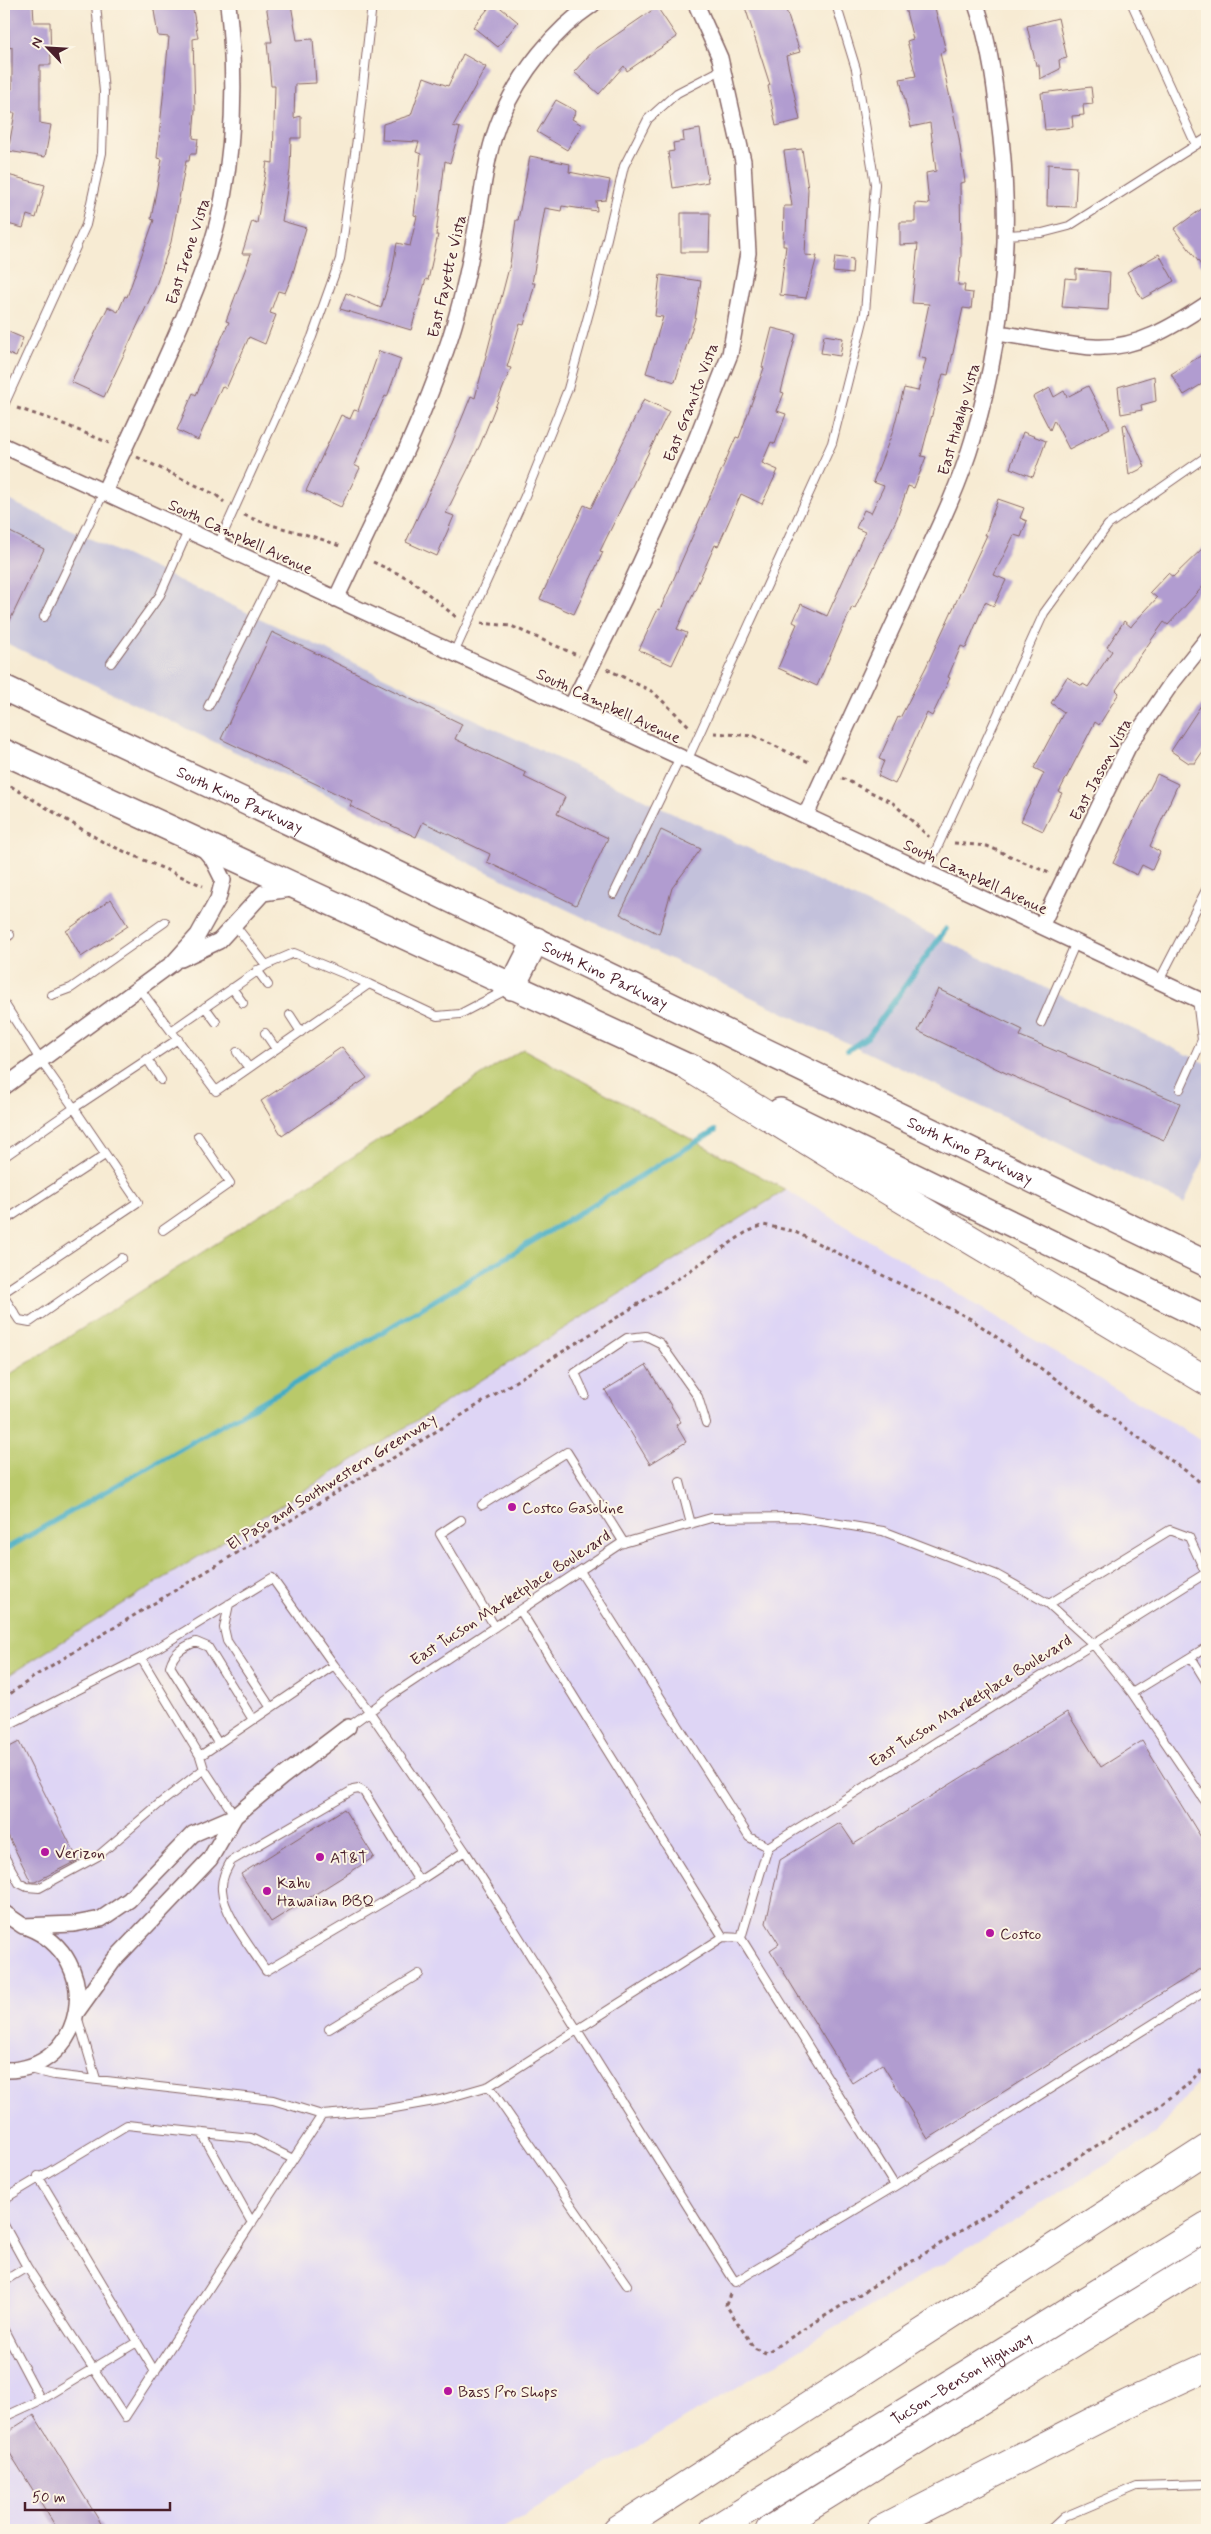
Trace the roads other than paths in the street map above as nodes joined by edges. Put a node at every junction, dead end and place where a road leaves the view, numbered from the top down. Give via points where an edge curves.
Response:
1 (96, 4) edge
2 (228, 4) edge
3 (372, 4) edge
4 (593, 4) edge
5 (696, 4) edge
6 (836, 4) edge
7 (976, 4) edge
8 (1132, 4) edge
9 (723, 69) junction
10 (1207, 138) edge
11 (1196, 145) junction
12 (1006, 235) junction
13 (1207, 304) edge
14 (997, 333) junction
15 (4, 404) edge
16 (4, 446) edge
17 (1207, 456) edge
18 (104, 492) junction
19 (188, 531) junction
20 (218, 545) junction
21 (276, 571) junction
22 (336, 599) junction
23 (44, 617) dead end
24 (1207, 639) edge
25 (454, 653) junction
26 (111, 663) dead end
27 (4, 688) edge
28 (208, 707) dead end
29 (571, 707) junction
30 (4, 752) edge
31 (684, 759) junction
32 (806, 816) junction
33 (198, 842) junction
34 (926, 872) junction
35 (298, 888) junction
36 (1207, 888) edge
37 (614, 894) dead end
38 (165, 922) dead end
39 (234, 924) junction
40 (1041, 926) junction
41 (536, 940) junction
42 (1076, 942) junction
43 (173, 963) junction
44 (266, 965) junction
45 (258, 970) junction
46 (1159, 981) junction
47 (369, 984) junction
48 (268, 985) dead end
49 (512, 987) junction
50 (139, 988) junction
51 (232, 988) junction
52 (52, 995) dead end
53 (1197, 999) joint
54 (4, 1003) edge
55 (243, 1003) dead end
56 (205, 1007) junction
57 (290, 1015) dead end
58 (216, 1022) dead end
59 (1041, 1023) dead end
60 (171, 1031) junction
61 (301, 1032) junction
62 (265, 1033) dead end
63 (178, 1039) junction
64 (276, 1049) junction
65 (237, 1052) dead end
66 (147, 1059) junction
67 (41, 1062) junction
68 (249, 1068) junction
69 (690, 1068) junction
70 (161, 1080) dead end
71 (4, 1087) edge
72 (1180, 1089) dead end
73 (74, 1108) junction
74 (198, 1136) dead end
75 (105, 1155) junction
76 (4, 1157) edge
77 (4, 1222) edge
78 (163, 1230) dead end
79 (122, 1258) dead end
80 (1207, 1264) edge
81 (4, 1292) edge
82 (4, 1297) edge
83 (1207, 1319) edge
84 (1207, 1381) edge
85 (585, 1395) dead end
86 (706, 1423) dead end
87 (680, 1482) dead end
88 (482, 1505) dead end
89 (461, 1520) dead end
90 (691, 1524) junction
91 (624, 1543) junction
92 (580, 1571) junction
93 (1207, 1574) edge
94 (229, 1604) junction
95 (1049, 1604) junction
96 (520, 1610) junction
97 (495, 1627) junction
98 (177, 1636) junction
99 (1093, 1644) junction
100 (184, 1646) junction
101 (1207, 1648) edge
102 (1191, 1657) junction
103 (141, 1658) junction
104 (334, 1665) junction
105 (1207, 1683) edge
106 (1132, 1693) junction
107 (271, 1708) junction
108 (369, 1711) junction
109 (253, 1720) junction
110 (4, 1727) edge
111 (348, 1727) joint
112 (218, 1743) junction
113 (200, 1756) junction
114 (204, 1769) junction
115 (1207, 1804) edge
116 (235, 1816) junction
117 (768, 1847) junction
118 (465, 1850) junction
119 (4, 1856) edge
120 (419, 1881) junction
121 (4, 1913) edge
122 (4, 1923) edge
123 (23, 1926) junction
124 (723, 1937) junction
125 (741, 1938) junction
126 (419, 1974) dead end
127 (1207, 1990) edge
128 (76, 2013) junction
129 (329, 2029) dead end
130 (578, 2029) junction
131 (24, 2068) junction
132 (4, 2070) edge
133 (96, 2079) junction
134 (489, 2086) junction
135 (322, 2115) junction
136 (202, 2133) junction
137 (1207, 2149) edge
138 (293, 2160) junction
139 (38, 2176) junction
140 (895, 2186) junction
141 (4, 2199) edge
142 (252, 2223) junction
143 (4, 2225) edge
144 (1207, 2226) edge
145 (1207, 2260) edge
146 (27, 2267) junction
147 (4, 2282) edge
148 (627, 2285) dead end
149 (4, 2330) edge
150 (137, 2342) junction
151 (1207, 2367) edge
152 (94, 2370) junction
153 (155, 2372) junction
154 (41, 2400) junction
155 (4, 2417) edge
156 (1207, 2484) edge
157 (617, 2530) edge
158 (714, 2530) edge
159 (770, 2530) edge
160 (881, 2530) edge
161 (1050, 2530) edge

1 - 15 lane via 104,92 102,154 88,216
2 - 18 street, East Irene Vista via 233,46 232,93 230,152 223,198 208,256 185,316
3 - 20 lane via 340,259 312,337
4 - 22 street, East Fayette Vista via 576,15 548,43 523,75 501,117 490,151 464,290 447,349 428,399
5 - 9 street, East Granito Vista
6 - 31 lane via 856,69 875,184 865,313 832,443
7 - 12 street, East Hidalgo Vista via 996,86 1006,182
8 - 11 lane
9 - 25 lane via 677,93 648,119 624,166 594,298 568,390 525,496
9 - 29 street, East Granito Vista via 743,161 748,253 730,354 691,452
10 - 11 lane
11 - 12 lane via 1069,226 1042,233
12 - 14 street, East Hidalgo Vista via 1002,308
13 - 14 street via 1170,328 1118,346 1094,347
14 - 32 street, East Hidalgo Vista via 975,431 953,497
16 - 18 street, South Campbell Avenue
17 - 34 lane via 1108,525 1044,614
18 - 19 street, South Campbell Avenue
18 - 23 lane
19 - 20 street, South Campbell Avenue
19 - 26 lane via 160,595
20 - 21 street, South Campbell Avenue
21 - 22 street, South Campbell Avenue
21 - 28 lane
22 - 25 street, South Campbell Avenue
24 - 40 street, East Jason Vista via 1160,699 1128,747
25 - 29 street, South Campbell Avenue
27 - 41 main road, South Kino Parkway
29 - 31 street, South Campbell Avenue
30 - 33 main road
31 - 32 street, South Campbell Avenue
31 - 37 lane
32 - 34 street, South Campbell Avenue
33 - 35 main road
33 - 43 street via 213,860 223,880 218,900 198,935
34 - 40 street, South Campbell Avenue
35 - 39 street via 262,894
35 - 49 main road
36 - 46 lane
38 - 52 lane via 71,988
39 - 43 street via 219,941
39 - 44 lane
40 - 42 street, South Campbell Avenue
41 - 49 main road
41 - 80 main road, South Kino Parkway
42 - 46 street, South Campbell Avenue
42 - 59 lane
43 - 50 street
44 - 45 lane
44 - 47 lane via 294,953
45 - 48 lane
45 - 51 lane
46 - 53 street, South Campbell Avenue
47 - 49 lane via 437,1016 460,1014
47 - 61 lane
49 - 69 main road
50 - 60 lane
50 - 67 street
51 - 55 lane
51 - 56 lane
53 - 72 lane via 1202,1040
54 - 67 lane
56 - 58 lane
56 - 60 lane
57 - 61 lane
60 - 63 lane
61 - 64 lane
62 - 64 lane
63 - 66 lane
63 - 68 lane via 216,1091
64 - 68 lane
65 - 68 lane
66 - 70 lane
66 - 73 lane
67 - 71 street
67 - 73 lane
69 - 83 main road
69 - 84 highway
73 - 75 lane
73 - 76 lane
74 - 78 lane via 230,1183
75 - 77 lane
75 - 81 lane via 138,1202
79 - 82 lane via 30,1322 19,1320
85 - 86 lane via 575,1373 627,1338 646,1336 660,1343 698,1397
87 - 90 lane
88 - 91 lane via 567,1452
89 - 97 lane via 440,1534
90 - 91 lane, East Tucson Marketplace Boulevard
90 - 95 lane, East Tucson Marketplace Boulevard via 711,1518 796,1516 883,1531 993,1572
91 - 92 lane, East Tucson Marketplace Boulevard
92 - 96 lane, East Tucson Marketplace Boulevard
92 - 117 lane via 749,1837
93 - 95 lane via 1189,1537 1170,1530
93 - 99 lane
94 - 98 lane
94 - 104 lane via 272,1578
94 - 107 lane via 224,1628 227,1641
95 - 99 lane, East Tucson Marketplace Boulevard
96 - 97 lane, East Tucson Marketplace Boulevard
96 - 124 lane
97 - 108 lane, East Tucson Marketplace Boulevard
98 - 100 lane
98 - 103 lane
99 - 106 lane
99 - 117 lane, East Tucson Marketplace Boulevard
100 - 109 lane via 196,1642 208,1648
100 - 112 lane via 173,1656 170,1666
101 - 102 lane
102 - 105 lane
102 - 106 lane
103 - 110 lane
103 - 113 lane
104 - 107 lane
104 - 108 lane
106 - 115 lane
107 - 109 lane
108 - 111 lane, East Tucson Marketplace Boulevard
108 - 118 lane
109 - 112 lane
111 - 116 street, East Tucson Marketplace Boulevard
112 - 113 lane
113 - 114 lane
114 - 116 lane
114 - 119 lane via 98,1856 39,1888 19,1883
116 - 123 street, East Tucson Marketplace Boulevard via 193,1834 129,1900 101,1919 74,1924
116 - 128 street, East Tucson Marketplace Boulevard via 210,1859 114,1960
117 - 125 lane
118 - 120 lane
118 - 130 lane
120 - 120 lane via 364,1792 359,1789 352,1790 231,1861 223,1875 222,1890 227,1907 266,1972
121 - 123 street
122 - 123 street
123 - 128 street via 52,1940 71,1966 78,1997
124 - 125 lane
124 - 130 lane
125 - 140 lane
126 - 129 lane
127 - 140 lane
128 - 131 street via 63,2042 52,2053
128 - 133 lane
130 - 134 lane
130 - 140 lane via 735,2282
131 - 132 street
131 - 133 lane
133 - 135 lane via 273,2100
134 - 135 lane via 440,2100 383,2110
134 - 148 lane
135 - 138 lane
136 - 138 lane via 251,2138
136 - 139 lane via 127,2125
136 - 142 lane
137 - 157 highway
138 - 142 lane
139 - 141 lane
139 - 150 lane
142 - 153 lane
143 - 146 lane
144 - 158 highway, Tucson–Benson Highway
145 - 159 highway, Tucson–Benson Highway
146 - 147 lane
146 - 152 lane
149 - 154 lane
150 - 152 lane
150 - 153 lane
151 - 160 highway
152 - 153 lane via 125,2417
152 - 154 lane
154 - 155 lane
156 - 161 lane via 1138,2486 1064,2517

